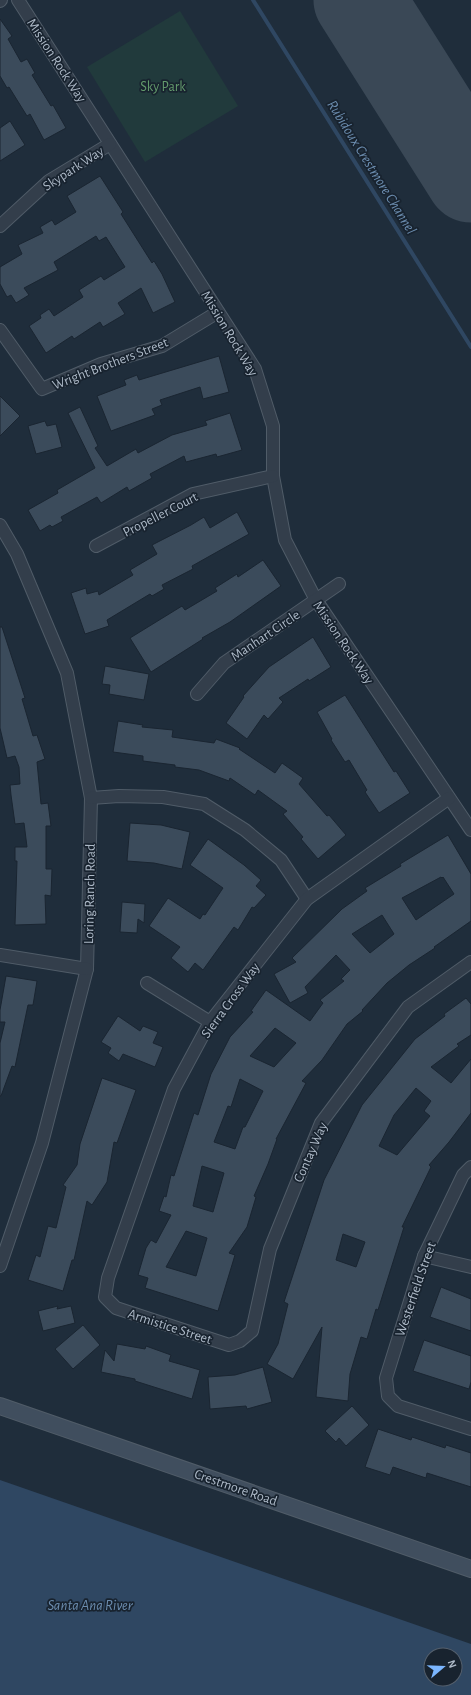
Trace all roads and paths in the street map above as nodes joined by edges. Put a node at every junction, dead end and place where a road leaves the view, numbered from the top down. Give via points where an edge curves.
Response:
1 (18, 0) edge
2 (110, 144) junction
3 (0, 226) edge
4 (218, 312) junction
5 (0, 330) edge
6 (273, 476) junction
7 (0, 525) edge
8 (96, 546) dead end
9 (339, 584) dead end
10 (316, 600) junction
11 (197, 694) dead end
12 (91, 798) junction
13 (449, 798) junction
14 (471, 830) edge
15 (307, 899) junction
16 (0, 955) edge
17 (471, 962) edge
18 (87, 969) junction
19 (147, 983) dead end
20 (210, 1022) junction
21 (471, 1167) edge
22 (424, 1256) junction
23 (0, 1266) edge
24 (471, 1267) edge
25 (105, 1297) joint
26 (240, 1341) joint
27 (0, 1406) edge
28 (471, 1429) edge
29 (471, 1569) edge

1 - 2 street, Mission Rock Way
2 - 3 street, Skypark Way via 49,181
2 - 4 street, Mission Rock Way
4 - 5 street, Wright Brothers Street via 162,346 101,364 42,389
4 - 6 street, Mission Rock Way via 255,369 273,426
6 - 8 street, Propeller Court via 193,494
6 - 10 street, Mission Rock Way via 285,540
7 - 12 street, Loring Ranch Road via 17,554 67,673
9 - 10 street, Manhart Circle
10 - 11 street, Manhart Circle via 224,663
10 - 13 street, Mission Rock Way
12 - 15 street via 163,797 204,804 245,830 281,860
12 - 18 street, Loring Ranch Road
13 - 14 street, Mission Rock Way
13 - 15 street, Sierra Cross Way
15 - 20 street, Sierra Cross Way
16 - 18 street
17 - 26 street, Contay Way via 408,1007 320,1123 270,1249 252,1331
18 - 23 street, Loring Ranch Road via 42,1143
19 - 20 street
20 - 25 street, Sierra Cross Way via 174,1089 108,1278
21 - 22 street, Westerfield Street via 463,1175
22 - 24 street
22 - 28 street, Westerfield Street via 386,1378 388,1396 398,1406
25 - 26 street, Armistice Street via 123,1311 229,1345
27 - 29 street, Crestmore Road

